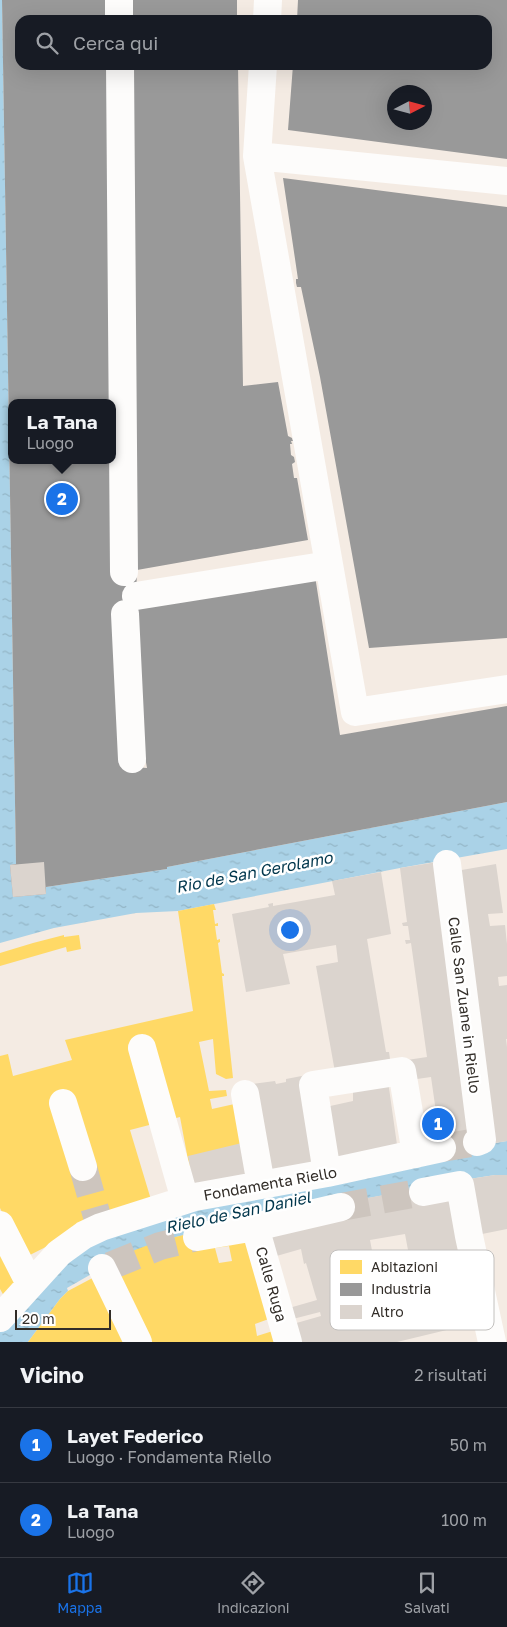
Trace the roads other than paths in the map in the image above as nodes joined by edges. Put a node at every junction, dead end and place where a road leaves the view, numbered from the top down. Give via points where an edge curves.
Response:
1 (118, 0) edge
2 (268, 0) edge
3 (119, 15) edge
4 (266, 15) edge
5 (120, 70) edge
6 (263, 70) edge
7 (257, 156) junction
8 (507, 181) edge
9 (329, 565) junction
10 (124, 572) dead end
11 (507, 689) edge
12 (132, 758) dead end
13 (447, 864) dead end
14 (142, 1048) dead end
15 (245, 1094) dead end
16 (63, 1103) dead end
17 (477, 1142) dead end
18 (83, 1167) tunnel mouth
19 (328, 1173) junction
20 (261, 1185) junction
21 (423, 1192) tunnel mouth
22 (184, 1200) junction
23 (341, 1208) tunnel mouth
24 (0, 1225) edge
25 (255, 1227) junction
26 (197, 1237) tunnel mouth
27 (472, 1250) edge
28 (105, 1268) dead end
29 (30, 1284) junction
30 (2, 1309) edge
31 (138, 1342) edge
32 (288, 1342) edge

1 - 3 street
2 - 4 street
5 - 10 street
6 - 7 street
7 - 8 street
7 - 9 street
9 - 11 street via 355,712
9 - 12 street via 130,605
13 - 17 street, Calle San Zuane in Riello via 482,1140
14 - 22 street
15 - 20 street
16 - 18 street
19 - 19 street, Fondamenta Riello via 313,1085 402,1072 429,1151
19 - 20 street, Fondamenta Riello
20 - 22 street, Fondamenta Riello
21 - 27 street via 460,1186
22 - 29 street, Fondamenta Riello via 92,1230 59,1253
23 - 25 street
24 - 29 street
25 - 26 street
25 - 32 street, Calle Ruga
28 - 31 street
29 - 30 street, Fondamenta Riello

